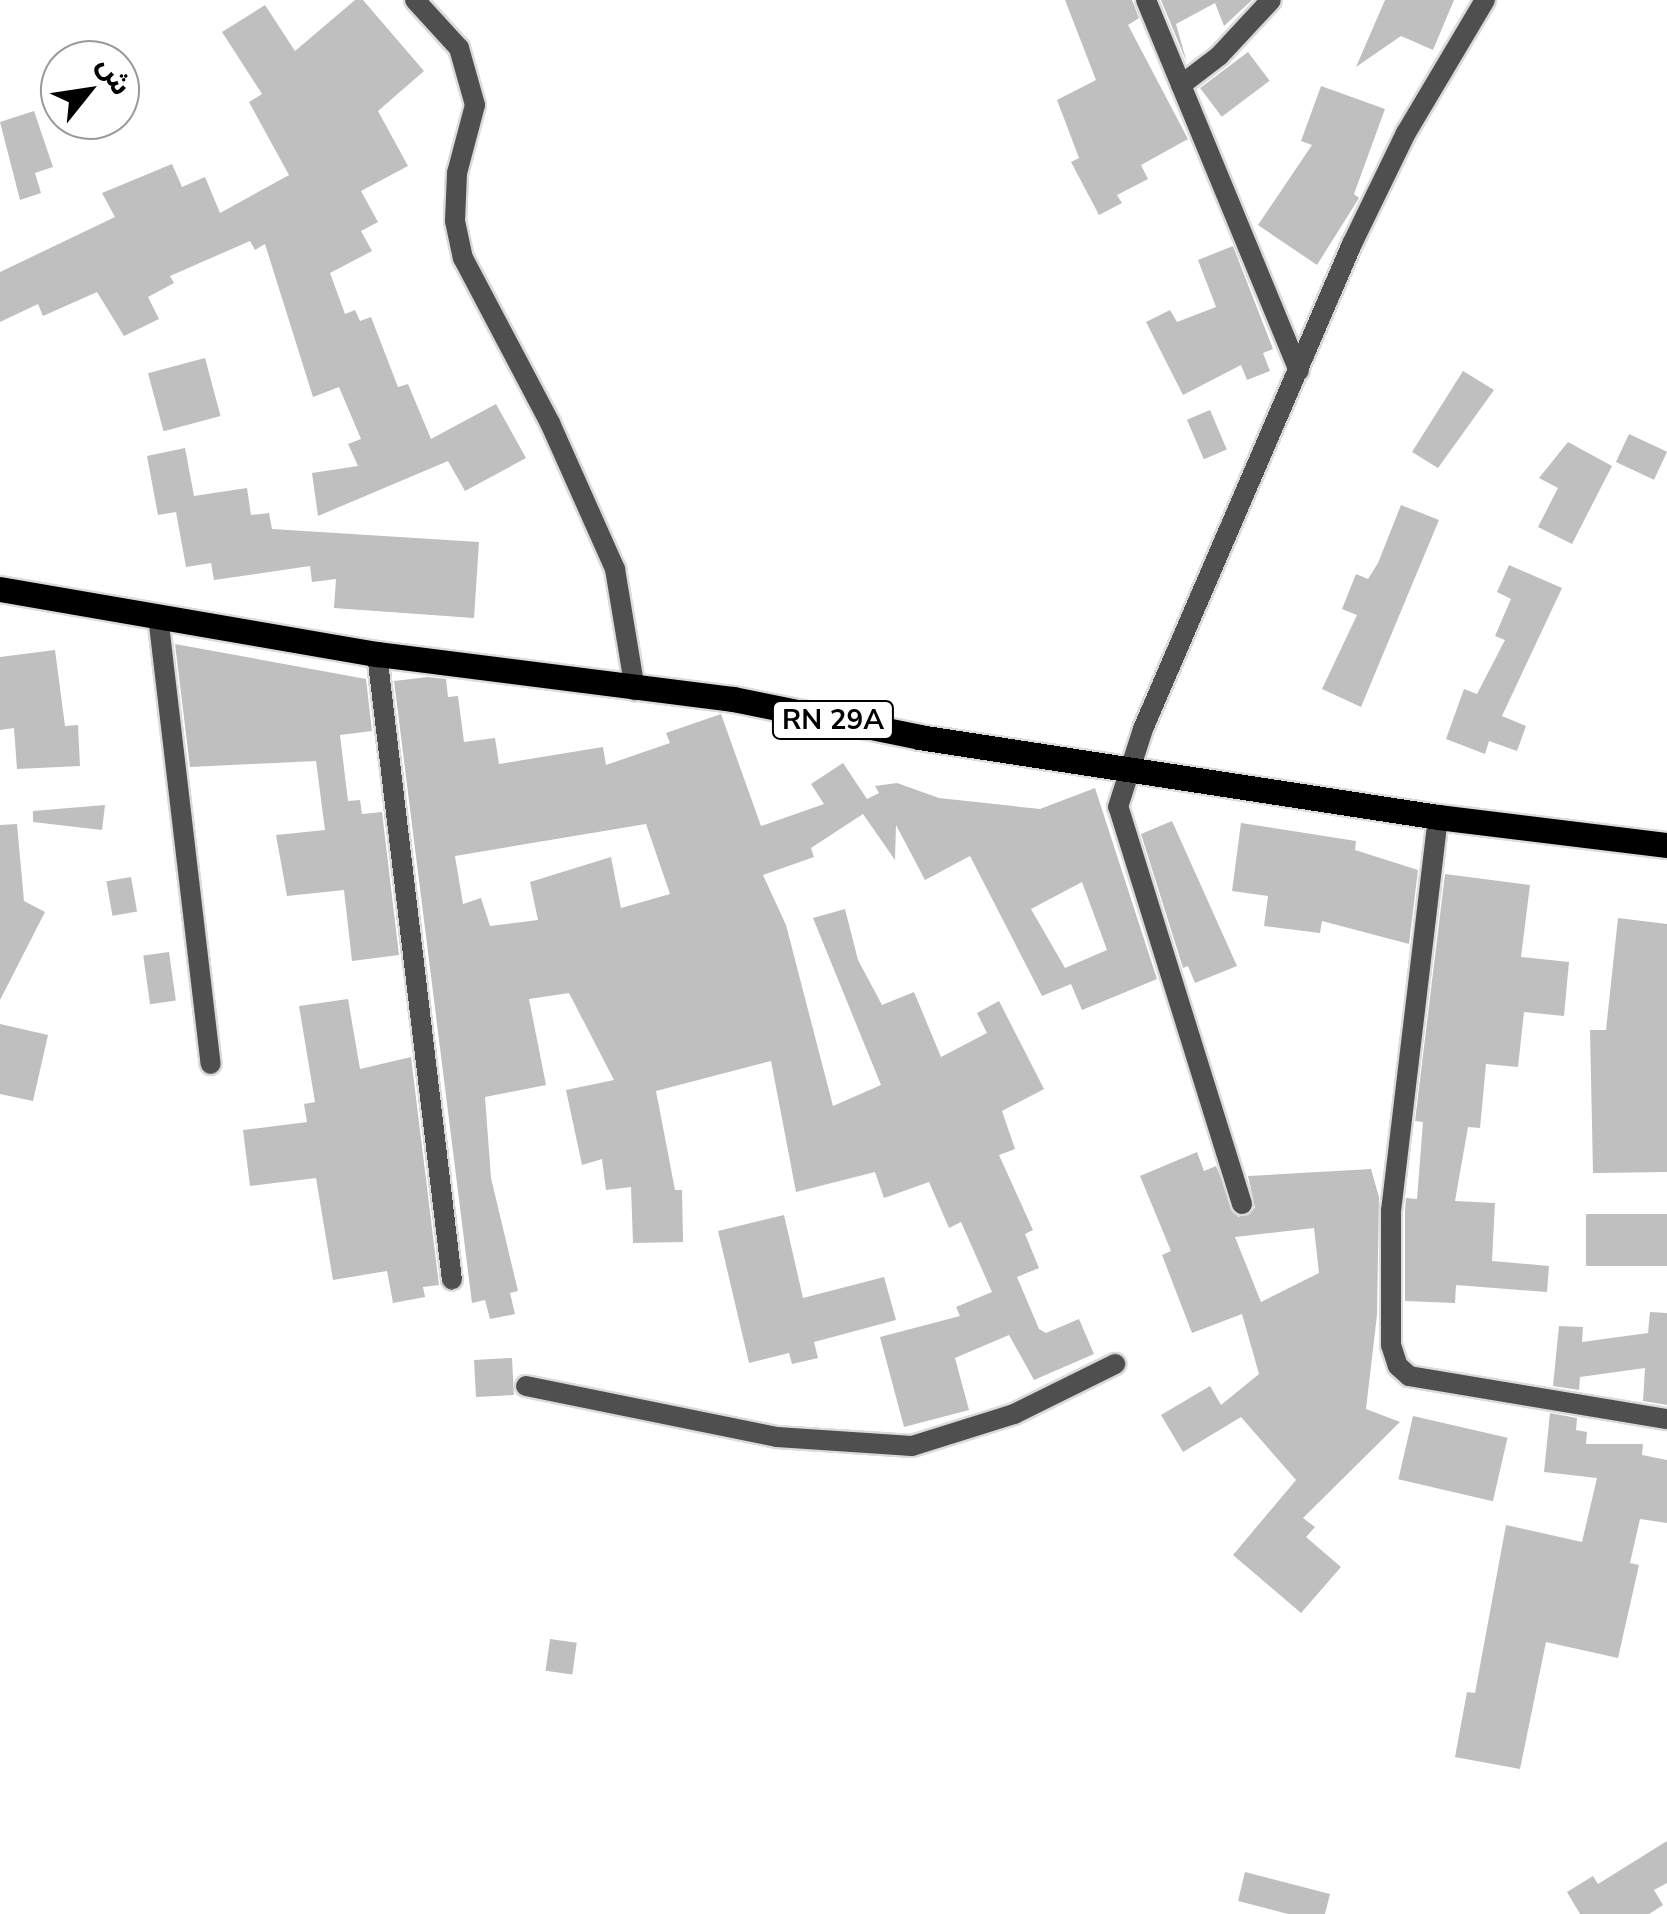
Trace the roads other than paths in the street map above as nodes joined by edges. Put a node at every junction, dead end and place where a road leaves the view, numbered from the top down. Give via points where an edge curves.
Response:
1 (415, 0) edge
2 (1146, 0) edge
3 (1271, 0) edge
4 (1484, 0) edge
5 (1181, 85) junction
6 (1298, 371) junction
7 (0, 589) edge
8 (158, 616) junction
9 (377, 654) junction
10 (635, 690) junction
11 (1130, 769) junction
12 (1438, 817) junction
13 (1667, 844) edge
14 (211, 1064) dead end
15 (1242, 1204) dead end
16 (452, 1280) dead end
17 (1114, 1364) dead end
18 (526, 1386) dead end
19 (1667, 1419) edge

1 - 10 street via 459,48 475,105 457,173 454,221 463,258 550,423 616,570
2 - 5 street
3 - 5 street
4 - 6 street via 1406,133
5 - 6 street
6 - 11 street
7 - 8 main road, RN 29A
8 - 9 main road, RN 29A
8 - 14 street
9 - 10 main road, RN 29A
9 - 16 street
10 - 11 main road, RN 29A via 733,700
11 - 12 main road, RN 29A
11 - 15 street via 1118,807
12 - 13 main road, RN 29A
12 - 19 street via 1391,1210 1392,1345 1398,1366 1410,1376
17 - 18 street via 1014,1414 912,1446 778,1437

